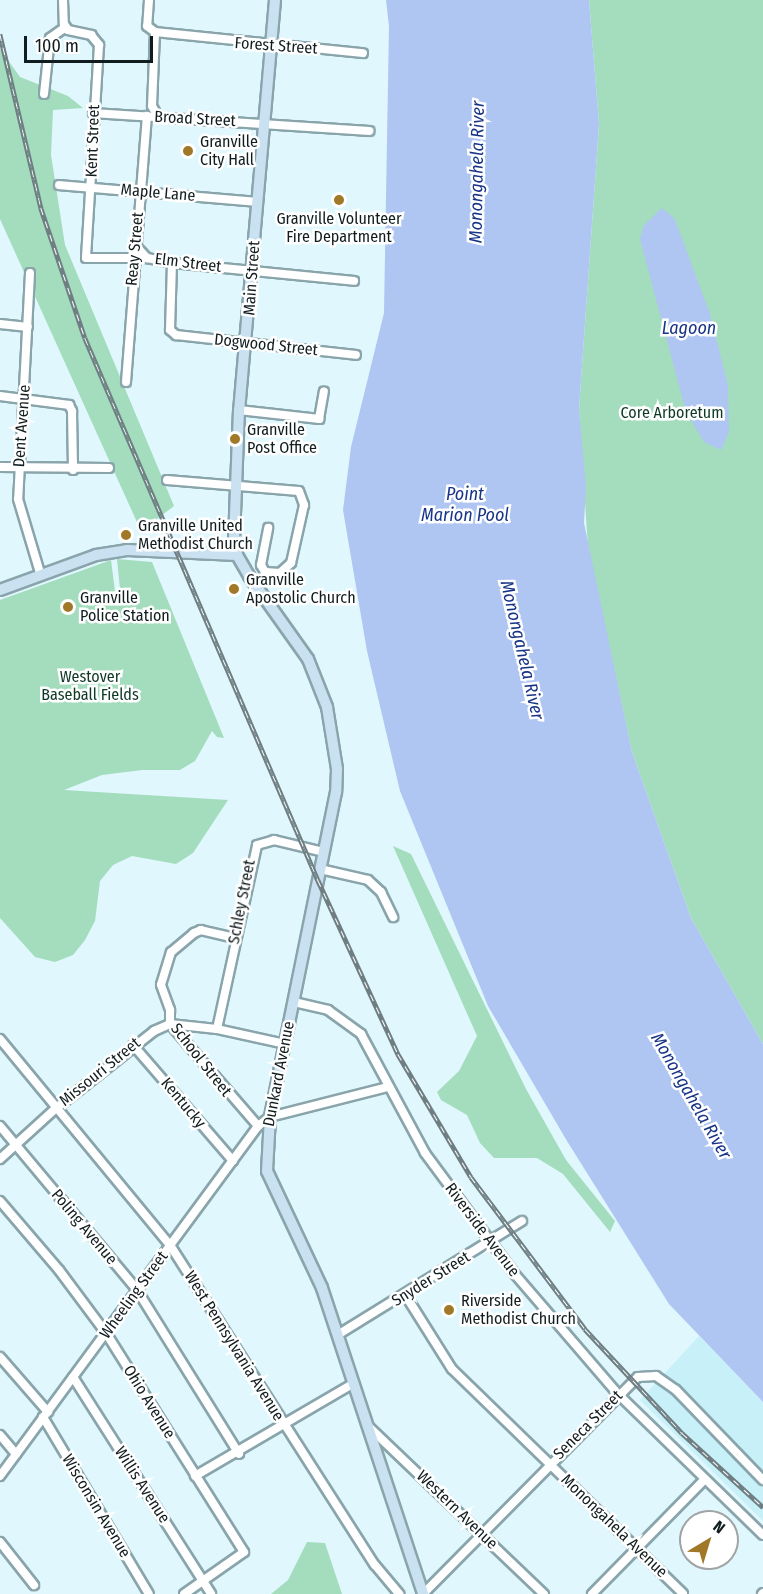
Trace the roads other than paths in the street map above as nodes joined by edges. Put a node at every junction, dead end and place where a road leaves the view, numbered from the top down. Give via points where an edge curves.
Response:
1 (63, 0) edge
2 (149, 0) edge
3 (275, 0) edge
4 (66, 27) junction
5 (155, 32) junction
6 (272, 45) junction
7 (363, 53) dead end
8 (44, 94) dead end
9 (93, 113) junction
10 (157, 115) junction
11 (147, 116) junction
12 (263, 122) junction
13 (369, 131) dead end
14 (59, 185) dead end
15 (91, 188) junction
16 (139, 192) junction
17 (257, 202) junction
18 (135, 245) junction
19 (147, 258) junction
20 (133, 261) junction
21 (172, 263) junction
22 (253, 270) junction
23 (30, 273) dead end
24 (354, 281) dead end
25 (0, 324) edge
26 (28, 327) junction
27 (247, 343) junction
28 (357, 355) dead end
29 (126, 382) dead end
30 (324, 391) dead end
31 (0, 396) edge
32 (25, 399) junction
33 (239, 410) junction
34 (0, 467) edge
35 (109, 468) dead end
36 (18, 469) junction
37 (73, 470) junction
38 (167, 480) dead end
39 (236, 485) junction
40 (268, 528) dead end
41 (237, 555) junction
42 (265, 572) junction
43 (41, 576) junction
44 (254, 582) junction
45 (0, 591) edge
46 (324, 852) junction
47 (320, 869) junction
48 (393, 917) dead end
49 (235, 938) junction
50 (294, 1002) junction
51 (170, 1024) junction
52 (217, 1029) junction
53 (0, 1039) edge
54 (285, 1044) junction
55 (133, 1045) junction
56 (388, 1087) junction
57 (55, 1109) junction
58 (270, 1117) junction
59 (0, 1126) edge
60 (258, 1126) junction
61 (15, 1145) junction
62 (0, 1159) edge
63 (233, 1161) junction
64 (0, 1201) edge
65 (522, 1221) dead end
66 (491, 1241) junction
67 (170, 1245) junction
68 (137, 1290) junction
69 (406, 1296) junction
70 (106, 1333) junction
71 (339, 1334) junction
72 (0, 1358) edge
73 (73, 1377) junction
74 (354, 1383) junction
75 (618, 1394) junction
76 (45, 1414) junction
77 (284, 1425) junction
78 (369, 1426) junction
79 (0, 1435) edge
80 (16, 1454) junction
81 (239, 1454) junction
82 (550, 1463) junction
83 (0, 1476) edge
84 (195, 1476) junction
85 (704, 1480) junction
86 (763, 1480) edge
87 (482, 1533) junction
88 (763, 1535) edge
89 (0, 1542) edge
90 (636, 1548) junction
91 (202, 1583) junction
92 (34, 1585) dead end
93 (149, 1594) edge
94 (184, 1594) edge
95 (211, 1594) edge
96 (399, 1594) edge
97 (423, 1594) edge
98 (544, 1594) edge
99 (592, 1594) edge
100 (683, 1594) edge

1 - 4 street
2 - 5 street via 147,26
3 - 6 main road, Main Street
4 - 8 street via 50,38
4 - 9 street, Kent Street via 91,35 99,45
5 - 6 street, Forest Street
5 - 10 street via 152,106
6 - 7 street, Forest Street
6 - 12 main road, Main Street
9 - 11 street, Broad Street
9 - 15 street, Kent Street
10 - 11 street, Broad Street
10 - 12 street, Broad Street
11 - 16 street, Reay Street
12 - 13 street, Broad Street
12 - 17 main road, Main Street
14 - 15 street, Maple Lane
15 - 16 street, Maple Lane
15 - 20 street, Kent Street via 86,258
16 - 17 street, Maple Lane
16 - 18 street, Reay Street
17 - 22 main road, Main Street
18 - 19 street, Elm Street
18 - 20 street, Reay Street
19 - 20 street
19 - 21 street, Elm Street
20 - 29 street, Reay Street
21 - 22 street, Elm Street
21 - 27 street, Dogwood Street via 170,330 176,335
22 - 24 street, Elm Street
22 - 27 main road, Main Street
23 - 26 street, Dent Avenue
25 - 26 street
26 - 32 street, Dent Avenue
27 - 28 street, Dogwood Street
27 - 33 main road, Main Street
30 - 33 street via 319,418
31 - 32 street
32 - 36 street, Dent Avenue
32 - 37 street via 69,405
33 - 39 main road, Main Street
34 - 36 street
35 - 37 street
36 - 37 street
36 - 43 street, Dent Avenue via 18,499
38 - 39 street
39 - 41 main road, Main Street
39 - 42 street via 299,491 304,505 291,563 279,573
40 - 42 street via 261,558
41 - 43 main road via 127,550 96,555
41 - 44 main road, Dunkard Avenue
42 - 44 street
43 - 45 main road
44 - 46 main road, Dunkard Avenue via 309,658 327,707 337,769
46 - 47 main road, Dunkard Avenue
46 - 49 street, Schley Street via 274,840 256,845
47 - 48 street via 368,880 381,892
47 - 50 main road, Dunkard Avenue
49 - 51 street, School Street via 201,930 171,952 161,985 170,1010
49 - 52 street, Schley Street
50 - 54 main road, Dunkard Avenue
50 - 56 street, Riverside Avenue via 328,1010 347,1021 370,1049
51 - 52 street
51 - 55 street, Missouri Street
51 - 60 street, School Street
52 - 54 street
53 - 57 street, West Pennsylvania Avenue
54 - 58 main road, Dunkard Avenue
55 - 57 street, Missouri Street
55 - 63 street, Kentucky
56 - 58 street
56 - 66 street, Riverside Avenue via 426,1153
57 - 61 street, Missouri Street
57 - 67 street, West Pennsylvania Avenue
58 - 60 street, Wheeling Street
58 - 71 main road, Dunkard Avenue via 267,1171 322,1288
59 - 61 street, Poling Avenue
60 - 63 street, Wheeling Street
61 - 62 street, Missouri Street
61 - 68 street, Poling Avenue
63 - 67 street, Wheeling Street
64 - 70 street, Ohio Avenue
65 - 66 street, Snyder Street
66 - 69 street, Snyder Street
66 - 75 street, Riverside Avenue
67 - 68 street, Wheeling Street
67 - 77 street, West Pennsylvania Avenue
68 - 70 street, Wheeling Street
68 - 81 street, Poling Avenue
69 - 71 street, Snyder Street
69 - 82 street, Monongahela Avenue via 442,1358
70 - 73 street, Wheeling Street
70 - 84 street, Ohio Avenue
71 - 74 main road, Dunkard Avenue
72 - 76 street, Wisconsin Avenue
73 - 76 street, Wheeling Street
73 - 91 street, Willis Avenue
74 - 77 street
74 - 78 main road, Dunkard Avenue
75 - 82 street, Seneca Street
75 - 85 street, Riverside Avenue
75 - 86 street, Seneca Street via 645,1375 665,1382 699,1411
76 - 80 street, Wheeling Street
76 - 93 street, Wisconsin Avenue
77 - 81 street
77 - 96 street, West Pennsylvania Avenue via 375,1565
78 - 87 street, Western Avenue
78 - 97 main road, Dunkard Avenue
79 - 80 street
80 - 83 street, Wheeling Street
81 - 84 street
82 - 87 street, Seneca Street
82 - 90 street, Monongahela Avenue
84 - 91 street, Ohio Avenue via 244,1552
85 - 88 street, Riverside Avenue
85 - 90 street
87 - 97 street, Seneca Street
87 - 98 street, Western Avenue
89 - 92 street
90 - 99 street
90 - 100 street, Monongahela Avenue
91 - 94 street
91 - 95 street, Willis Avenue

